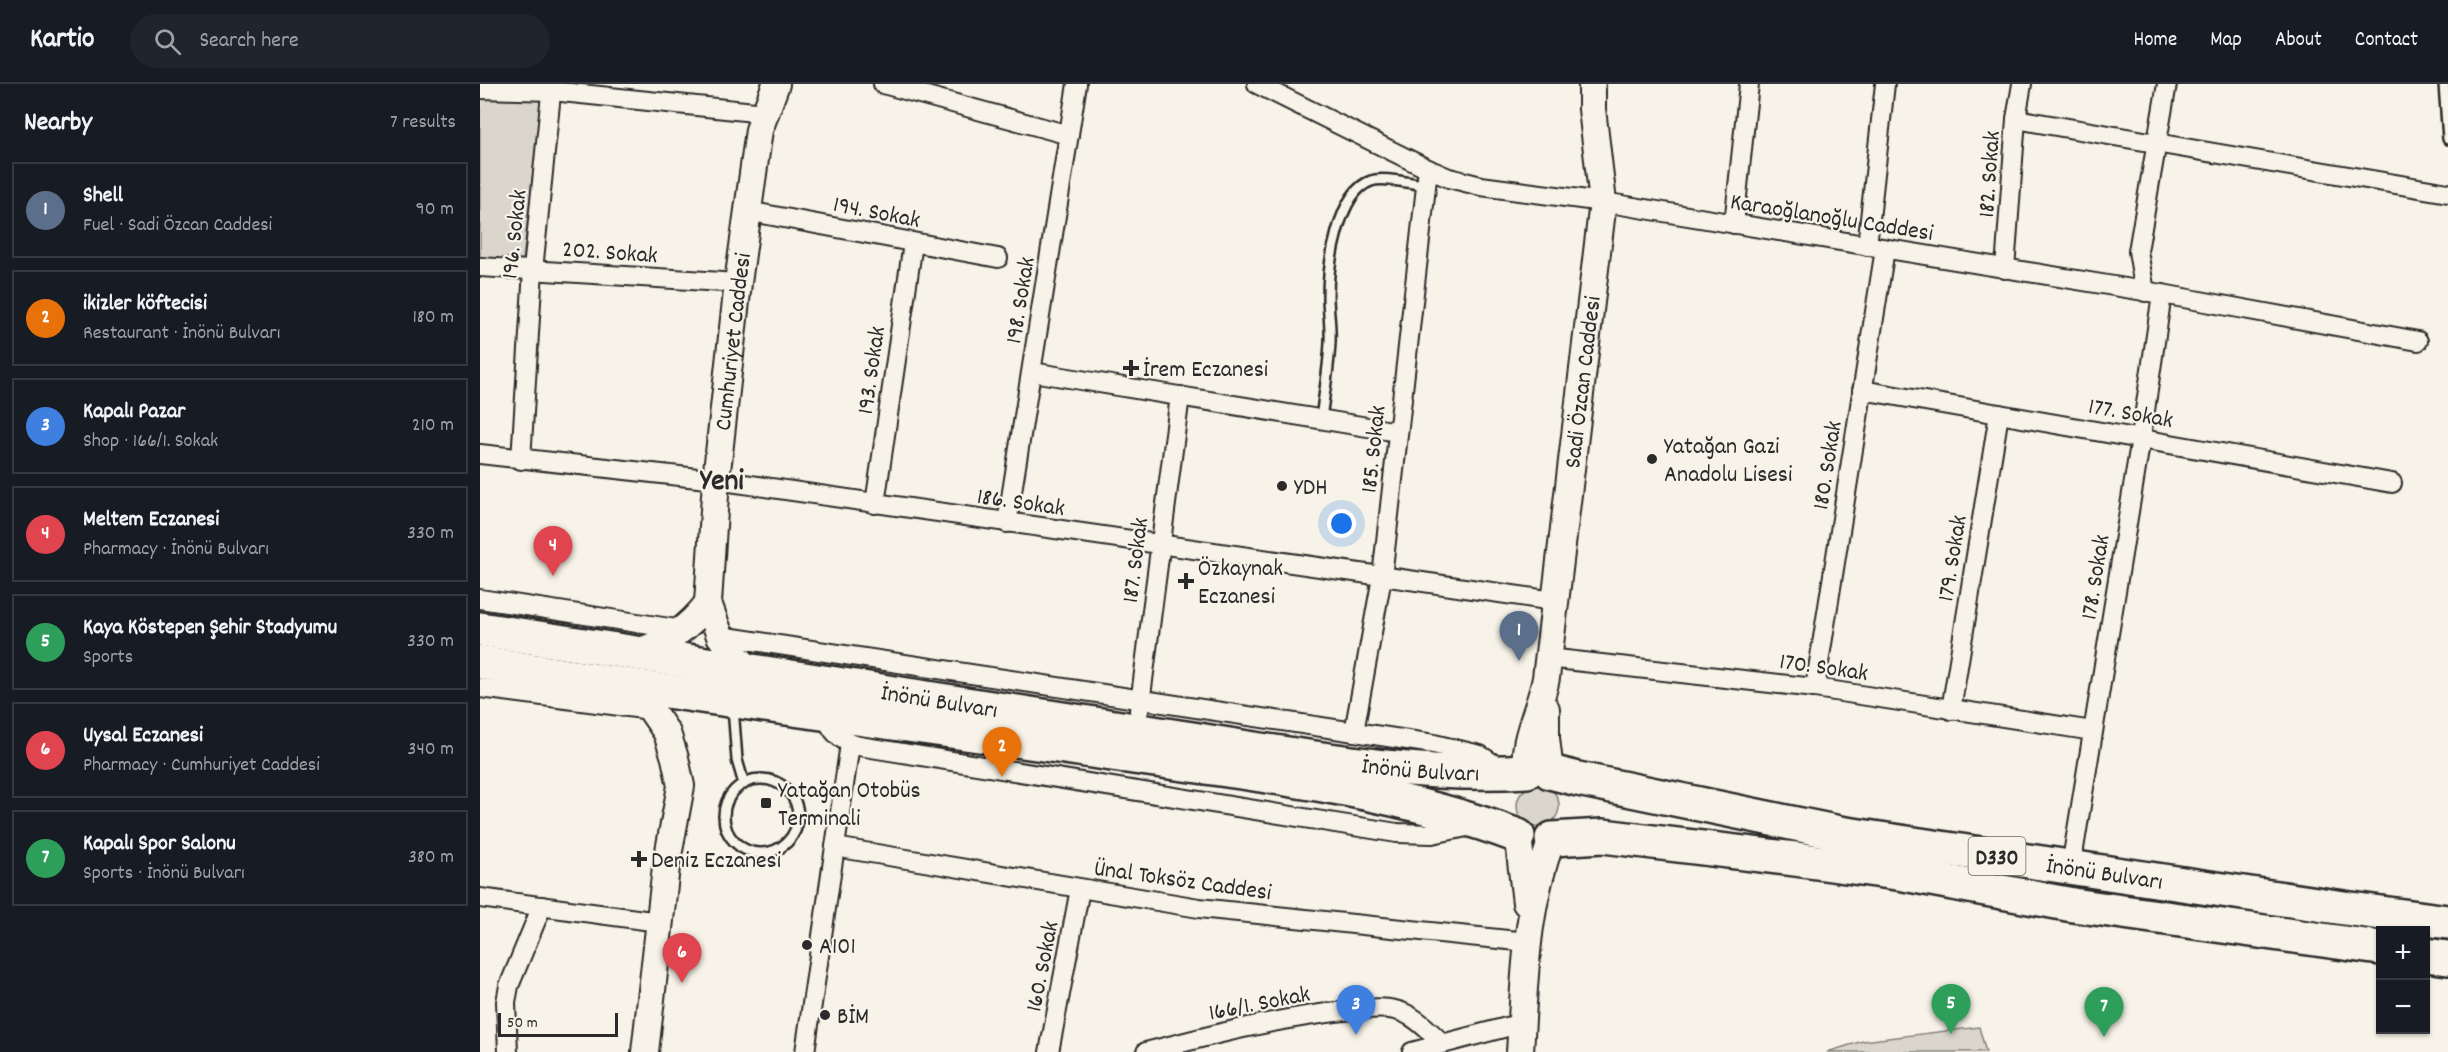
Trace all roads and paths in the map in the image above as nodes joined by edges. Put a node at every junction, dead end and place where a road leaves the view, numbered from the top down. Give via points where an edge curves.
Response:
1 (776, 84) edge
2 (883, 84) edge
3 (1077, 84) edge
4 (1257, 84) edge
5 (1592, 84) edge
6 (1749, 84) edge
7 (1885, 84) edge
8 (2022, 84) edge
9 (2166, 84) edge
10 (2444, 84) edge
11 (552, 88) edge
12 (480, 89) edge
13 (764, 113) junction
14 (2016, 118) junction
15 (1069, 135) junction
16 (2448, 139) edge
17 (2157, 143) junction
18 (1427, 177) junction
19 (2448, 193) edge
20 (1603, 202) junction
21 (747, 211) junction
22 (1734, 224) junction
23 (913, 243) junction
24 (1876, 247) junction
25 (998, 258) dead end
26 (480, 267) edge
27 (2006, 268) junction
28 (533, 270) junction
29 (738, 283) junction
30 (2154, 293) junction
31 (2418, 341) dead end
32 (1032, 372) junction
33 (1862, 390) junction
34 (1180, 396) junction
35 (1999, 414) junction
36 (1321, 419) junction
37 (1398, 432) junction
38 (2141, 438) junction
39 (480, 454) edge
40 (521, 460) junction
41 (716, 480) junction
42 (2392, 483) dead end
43 (875, 504) junction
44 (1007, 523) junction
45 (1160, 546) junction
46 (1382, 577) junction
47 (480, 599) edge
48 (1554, 601) junction
49 (708, 603) junction
50 (480, 629) edge
51 (683, 630) junction
52 (720, 636) junction
53 (637, 652) junction
54 (480, 663) edge
55 (1547, 668) junction
56 (751, 670) junction
57 (480, 688) edge
58 (1815, 688) junction
59 (644, 699) junction
60 (733, 702) junction
61 (1951, 710) junction
62 (826, 714) junction
63 (1138, 715) junction
64 (1354, 732) junction
65 (2093, 732) junction
66 (850, 744) junction
67 (1528, 772) junction
68 (744, 784) junction
69 (1484, 823) junction
70 (1518, 836) junction
71 (1552, 839) junction
72 (835, 847) junction
73 (2071, 867) junction
74 (1080, 889) junction
75 (480, 898) edge
76 (542, 906) junction
77 (659, 922) junction
78 (2448, 922) edge
79 (1527, 942) junction
80 (2376, 947) edge
81 (2430, 956) edge
82 (2448, 958) edge
83 (1522, 1023) junction
84 (1443, 1044) junction
85 (1189, 1046) edge
86 (508, 1052) edge
87 (645, 1052) edge
88 (805, 1052) edge
89 (1049, 1052) edge
90 (1146, 1052) edge
91 (1412, 1052) edge
92 (1520, 1052) edge

1 - 13 street, Cumhuriyet Caddesi
2 - 15 street
3 - 15 street, 198. Sokak
4 - 18 street, Karaoğlanoğlu Caddesi
5 - 20 street, Sadi Özcan Caddesi
6 - 22 street
7 - 24 street, 180. Sokak
8 - 14 street, 182. Sokak
9 - 17 street, 178. Sokak
10 - 16 lane
11 - 12 street
11 - 13 street
11 - 28 street, 196. Sokak
13 - 21 street, Cumhuriyet Caddesi
14 - 17 street
14 - 27 street, 182. Sokak
15 - 32 street, 198. Sokak
17 - 19 street
17 - 30 street, 178. Sokak via 2138,251
18 - 20 street, Karaoğlanoğlu Caddesi
18 - 36 lane via 1371,181 1353,195 1346,207 1331,258 1330,340
18 - 37 street, 185. Sokak
20 - 22 street, Karaoğlanoğlu Caddesi
20 - 48 street, Sadi Özcan Caddesi
21 - 23 street, 194. Sokak
21 - 29 street, Cumhuriyet Caddesi
22 - 24 street, Karaoğlanoğlu Caddesi
23 - 25 street, 194. Sokak
23 - 43 street, 193. Sokak
24 - 27 street, Karaoğlanoğlu Caddesi
24 - 33 street, 180. Sokak
26 - 28 street, 202. Sokak
27 - 30 street, Karaoğlanoğlu Caddesi
28 - 29 street, 202. Sokak
28 - 40 street, 196. Sokak
29 - 41 street, Cumhuriyet Caddesi
30 - 31 street, Karaoğlanoğlu Caddesi
30 - 38 street, 178. Sokak
32 - 34 street
32 - 44 street, 198. Sokak
33 - 35 street, 177. Sokak
33 - 58 street, 180. Sokak
34 - 36 street
34 - 45 street, 187. Sokak
35 - 38 street, 177. Sokak
35 - 61 street, 179. Sokak
36 - 37 street
37 - 46 street, 185. Sokak
38 - 42 street, 177. Sokak
38 - 65 street, 178. Sokak
39 - 40 street, 186. Sokak
40 - 41 street, 186. Sokak
41 - 43 street, 186. Sokak
41 - 49 street, Cumhuriyet Caddesi
43 - 44 street, 186. Sokak
44 - 45 street, 186. Sokak
45 - 46 street, 186. Sokak
45 - 63 street, 187. Sokak
46 - 48 street, 186. Sokak
46 - 64 street, 185. Sokak
47 - 51 street
48 - 55 street, Sadi Özcan Caddesi
49 - 51 street
49 - 52 street, Cumhuriyet Caddesi
50 - 53 highway, İnönü Bulvarı / D330
51 - 53 street
52 - 56 street, Cumhuriyet Caddesi
52 - 63 street, İnönü Bulvarı
53 - 56 highway, İnönü Bulvarı / D330
54 - 59 highway, İnönü Bulvarı
55 - 58 street, 170. Sokak
55 - 67 street, Sadi Özcan Caddesi via 1546,738
56 - 63 highway, İnönü Bulvarı / D330
57 - 59 street, İnönü Bulvarı
58 - 61 street, 170. Sokak
59 - 60 highway, İnönü Bulvarı
59 - 77 street via 667,733 681,786
60 - 62 highway, İnönü Bulvarı
60 - 68 lane via 737,760
61 - 65 street, 170. Sokak
62 - 66 street via 834,733
62 - 69 highway, İnönü Bulvarı via 1342,788
63 - 64 street, İnönü Bulvarı
63 - 67 highway, İnönü Bulvarı / D330 via 1365,763 1445,771
64 - 67 street, İnönü Bulvarı via 1467,751
65 - 73 street, 178. Sokak
66 - 69 street via 1397,832 1432,834
66 - 72 street
67 - 70 highway via 1508,784 1503,795 1504,818
67 - 71 highway via 1567,784 1574,805 1568,825
67 - 73 highway, İnönü Bulvarı / D330 via 1650,792 1840,833
68 - 68 lane via 734,791 725,813 731,837 739,846 756,852 774,851 793,836 798,813 795,801 788,791 768,780
69 - 70 highway, İnönü Bulvarı
70 - 71 highway via 1540,842
70 - 79 street
71 - 79 street via 1538,881
71 - 80 highway, İnönü Bulvarı / D330 via 1604,836 1795,859 2073,905
72 - 74 street, Ünal Toksöz Caddesi
72 - 88 street
73 - 78 highway, İnönü Bulvarı / D330
74 - 79 street, Ünal Toksöz Caddesi via 1251,914
74 - 89 street, 160. Sokak
75 - 76 street
76 - 77 street
76 - 86 street via 509,986
77 - 87 street
79 - 83 street
81 - 82 highway
83 - 84 street
83 - 92 street
84 - 85 street, 166/1. Sokak via 1410,1016 1376,1008 1313,1015
84 - 91 street
85 - 90 street, 166/1. Sokak

